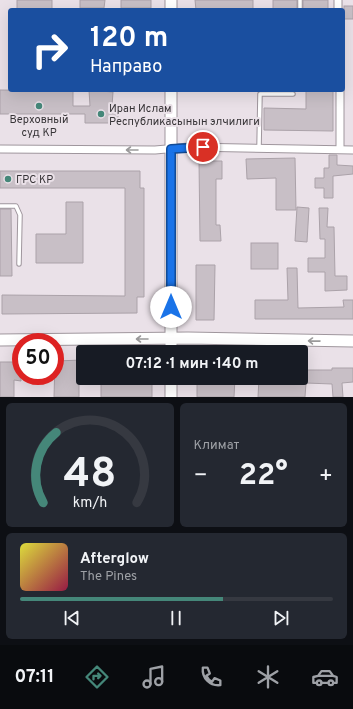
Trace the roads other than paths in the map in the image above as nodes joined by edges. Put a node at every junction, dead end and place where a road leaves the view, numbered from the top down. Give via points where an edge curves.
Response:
1 (171, 92) edge
2 (340, 92) edge
3 (293, 94) dead end
4 (259, 148) junction
5 (171, 149) junction
6 (340, 149) junction
7 (0, 150) edge
8 (353, 150) edge
9 (0, 206) edge
10 (19, 264) dead end
11 (171, 339) junction
12 (0, 340) edge
13 (353, 342) edge
14 (171, 345) edge
15 (171, 385) edge
16 (171, 397) edge

1 - 5 street
2 - 6 street
3 - 4 lane via 260,94
4 - 5 street via 189,146
4 - 6 street
5 -> 7 street
5 - 11 street
6 - 8 street
9 - 10 lane via 16,206 20,215
11 -> 12 street
13 -> 11 street
11 - 14 street
15 - 16 street

